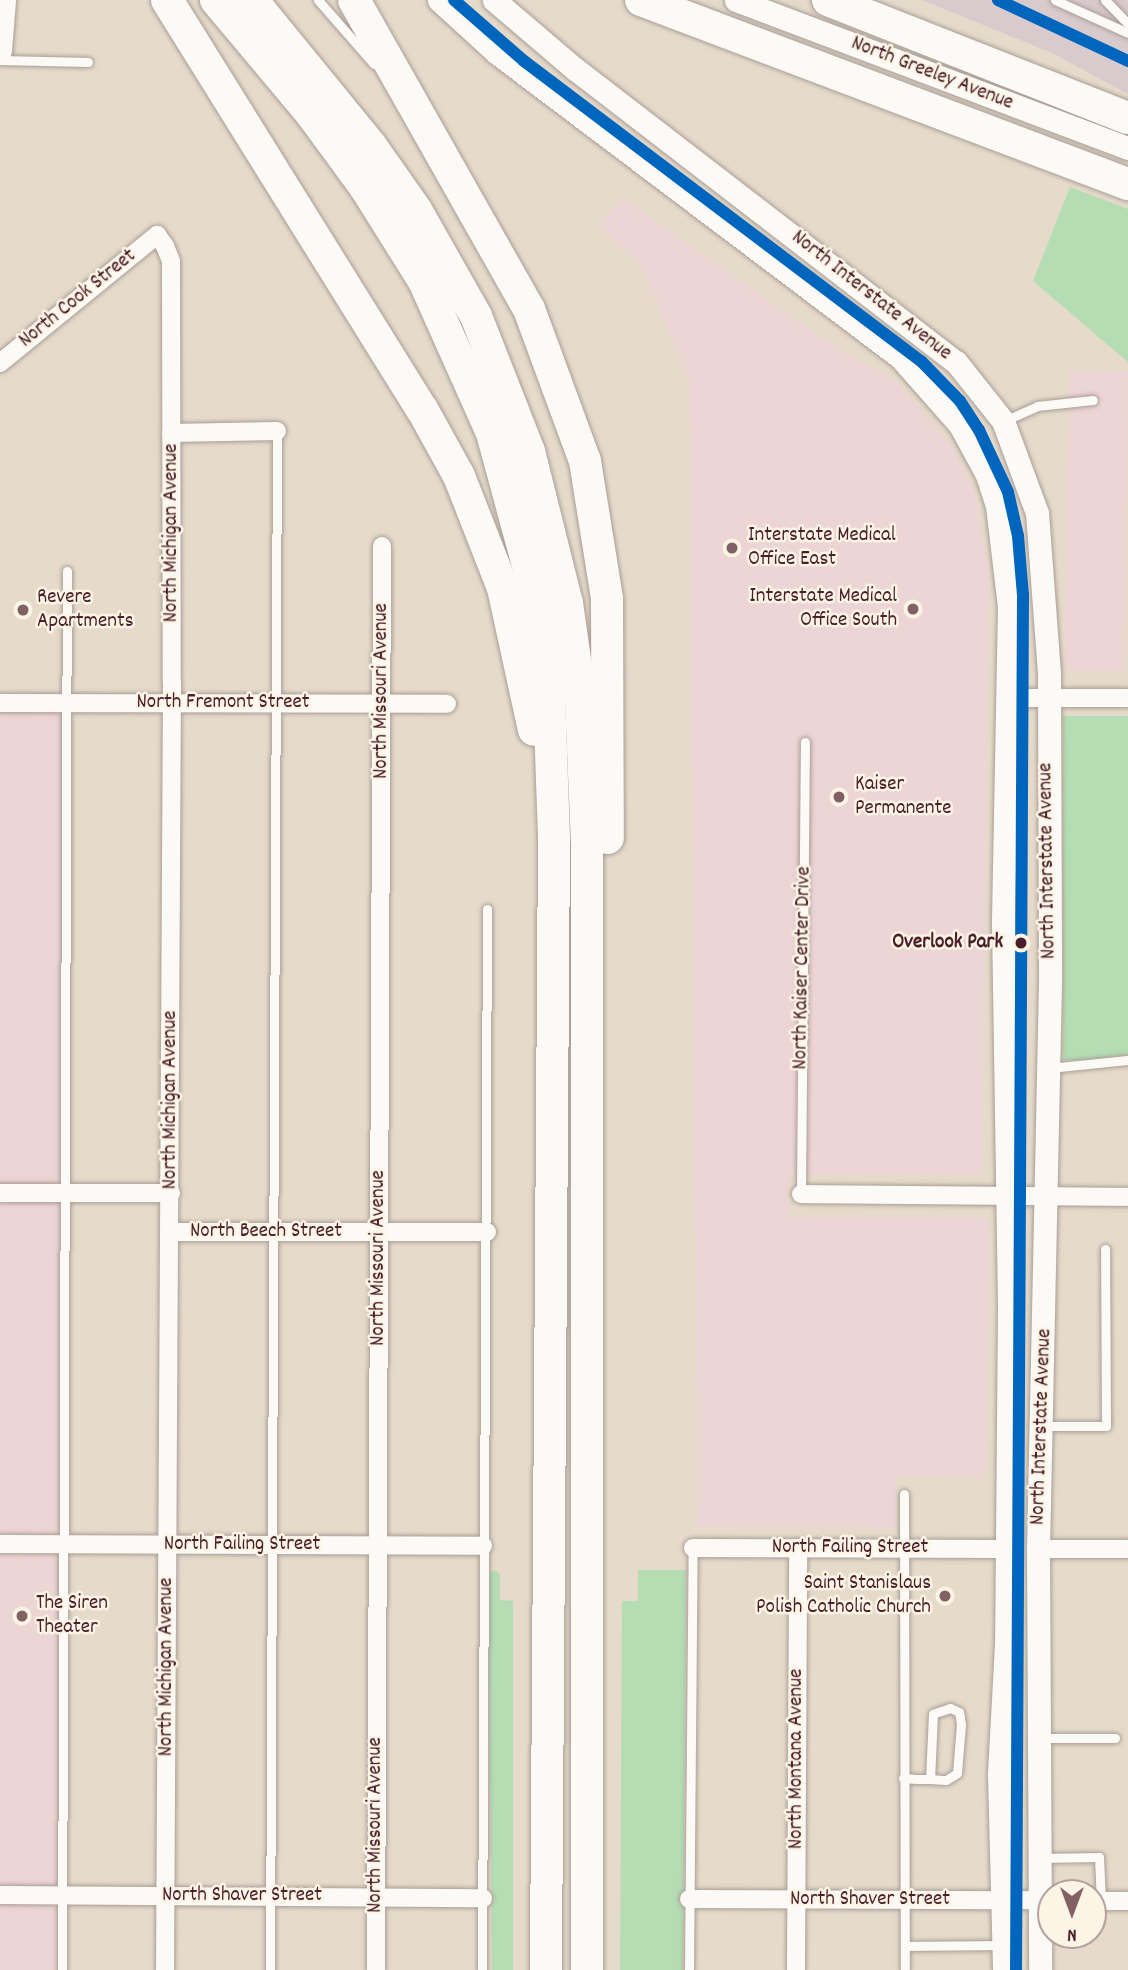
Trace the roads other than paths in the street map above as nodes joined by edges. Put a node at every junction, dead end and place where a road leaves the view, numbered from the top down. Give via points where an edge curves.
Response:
1 (4, 0) edge
2 (167, 0) edge
3 (216, 0) edge
4 (252, 0) edge
5 (318, 0) edge
6 (354, 0) edge
7 (439, 0) edge
8 (494, 0) edge
9 (640, 0) edge
10 (736, 0) edge
11 (828, 0) edge
12 (1055, 0) edge
13 (1105, 0) edge
14 (1128, 24) edge
15 (1128, 33) edge
16 (0, 50) edge
17 (0, 60) edge
18 (88, 62) dead end
19 (1128, 117) edge
20 (429, 131) junction
21 (1128, 148) edge
22 (1128, 184) edge
23 (156, 235) joint
24 (0, 363) edge
25 (1093, 400) dead end
26 (1003, 421) junction
27 (277, 431) joint
28 (172, 433) junction
29 (382, 546) dead end
30 (67, 571) dead end
31 (1006, 698) junction
32 (1048, 698) junction
33 (1128, 698) edge
34 (0, 703) edge
35 (68, 703) junction
36 (172, 704) junction
37 (277, 704) junction
38 (382, 704) junction
39 (447, 704) dead end
40 (805, 742) dead end
41 (554, 839) junction
42 (486, 909) dead end
43 (588, 973) junction
44 (1128, 1060) edge
45 (1049, 1068) junction
46 (0, 1193) edge
47 (67, 1193) junction
48 (171, 1193) junction
49 (801, 1194) joint
50 (1046, 1197) junction
51 (1128, 1197) edge
52 (1006, 1198) junction
53 (273, 1231) junction
54 (379, 1231) junction
55 (487, 1231) junction
56 (171, 1232) junction
57 (1105, 1249) dead end
58 (1042, 1426) junction
59 (904, 1494) dead end
60 (0, 1544) edge
61 (66, 1544) junction
62 (169, 1545) junction
63 (272, 1545) junction
64 (377, 1546) junction
65 (483, 1546) junction
66 (692, 1548) joint
67 (797, 1548) junction
68 (904, 1548) junction
69 (1007, 1549) junction
70 (1038, 1549) junction
71 (1128, 1549) edge
72 (1038, 1738) junction
73 (1115, 1738) dead end
74 (903, 1778) junction
75 (930, 1780) junction
76 (1040, 1858) junction
77 (1043, 1879) edge
78 (1098, 1879) edge
79 (0, 1895) edge
80 (62, 1895) junction
81 (166, 1896) junction
82 (270, 1896) junction
83 (376, 1897) junction
84 (483, 1898) junction
85 (689, 1899) junction
86 (796, 1900) junction
87 (906, 1900) junction
88 (1002, 1900) junction
89 (1037, 1900) edge
90 (1107, 1901) edge
91 (1128, 1901) edge
92 (1003, 1945) junction
93 (905, 1946) junction
94 (1042, 1949) edge
95 (62, 1970) edge
96 (165, 1970) edge
97 (270, 1970) edge
98 (376, 1970) edge
99 (482, 1970) edge
100 (546, 1970) edge
101 (587, 1970) edge
102 (689, 1970) edge
103 (796, 1970) edge
104 (905, 1970) edge
105 (1004, 1970) edge
106 (1040, 1970) edge

1 - 16 street
2 - 41 highway via 422,409 479,520 514,627
3 - 41 highway via 310,112 379,207 424,281 473,386 509,487 540,610 548,666
4 - 43 highway via 335,99 416,210 475,316 529,451 559,560 581,701
5 - 20 lane
6 - 20 highway
7 - 31 street, North Interstate Avenue via 497,52 900,357 942,400 975,450 997,506 1009,607
8 - 26 street, North Interstate Avenue via 575,69 934,342 974,381
9 - 22 highway
10 - 21 street, North Greeley Avenue
11 - 19 highway
12 - 15 lane
13 - 14 lane
17 - 18 lane
20 - 43 highway via 538,329 582,450 595,514 607,599 607,912
23 - 24 street, North Cook Street
23 - 28 street, North Michigan Avenue via 171,261
25 - 26 lane via 1037,406
26 - 32 street, North Interstate Avenue via 1037,513
27 - 28 street
27 - 37 lane
28 - 36 street, North Michigan Avenue
29 - 38 street, North Missouri Avenue
30 - 35 lane
31 - 32 street
31 - 52 street, North Interstate Avenue
32 - 33 street
32 - 45 street, North Interstate Avenue
34 - 35 street, North Fremont Street
35 - 36 street, North Fremont Street
35 - 47 lane
36 - 37 street, North Fremont Street
36 - 48 street, North Michigan Avenue
37 - 38 street, North Fremont Street
37 - 53 lane
38 - 39 street, North Fremont Street
38 - 54 street, North Missouri Avenue
40 - 49 lane, North Kaiser Center Drive
41 - 100 highway
42 - 55 lane
43 - 101 highway
44 - 45 lane
45 - 50 street, North Interstate Avenue
46 - 47 street
47 - 48 street
47 - 61 lane
48 - 56 street, North Michigan Avenue
49 - 52 street
50 - 51 street
50 - 52 street
50 - 58 street, North Interstate Avenue
52 - 69 street, North Interstate Avenue
53 - 54 street, North Beech Street
53 - 56 street, North Beech Street
53 - 63 lane
54 - 55 street, North Beech Street
54 - 64 street, North Missouri Avenue
55 - 65 lane
56 - 62 street, North Michigan Avenue
57 - 58 lane via 1106,1426
58 - 70 street, North Interstate Avenue
59 - 68 lane
60 - 61 street, North Failing Street
61 - 62 street, North Failing Street
61 - 80 lane
62 - 63 street, North Failing Street
62 - 81 street, North Michigan Avenue
63 - 64 street, North Failing Street
63 - 82 lane
64 - 65 street, North Failing Street
64 - 83 street, North Missouri Avenue
65 - 84 lane
66 - 67 street, North Failing Street
66 - 85 lane
67 - 68 street, North Failing Street
67 - 86 street, North Montana Avenue
68 - 69 street, North Failing Street
68 - 74 lane
69 - 88 street, North Interstate Avenue via 999,1775
70 - 71 street
70 - 72 street, North Interstate Avenue
72 - 73 lane
72 - 76 street, North Interstate Avenue
74 - 75 lane
74 - 87 lane
75 - 75 lane via 946,1780 957,1773 961,1724 959,1712 950,1708 933,1714
76 - 77 street, North Interstate Avenue
76 - 78 lane via 1100,1857
79 - 80 street, North Shaver Street
80 - 81 street, North Shaver Street
80 - 95 lane
81 - 82 street, North Shaver Street
81 - 96 street, North Michigan Avenue
82 - 83 street, North Shaver Street
82 - 97 lane
83 - 84 street, North Shaver Street
83 - 98 street, North Missouri Avenue
84 - 99 lane
85 - 86 street, North Shaver Street
85 - 102 lane
86 - 87 street, North Shaver Street
86 - 103 street, North Montana Avenue
87 - 88 street, North Shaver Street
87 - 93 lane
88 - 89 street, North Shaver Street
88 - 92 street, North Interstate Avenue
90 - 91 street
92 - 93 lane
92 - 105 street, North Interstate Avenue
93 - 104 lane
94 - 106 street, North Interstate Avenue

